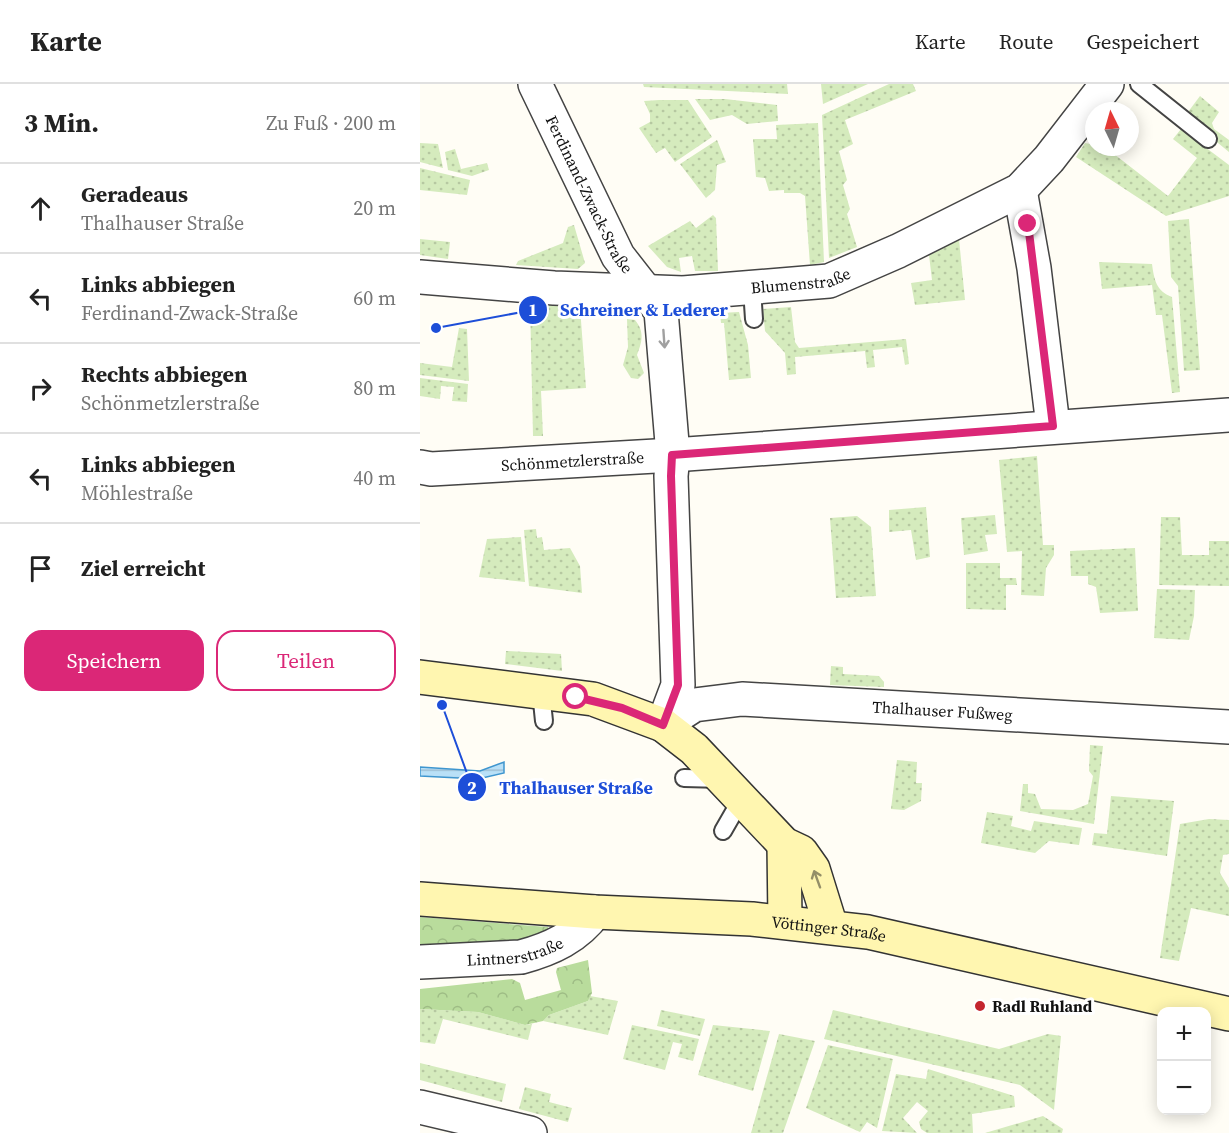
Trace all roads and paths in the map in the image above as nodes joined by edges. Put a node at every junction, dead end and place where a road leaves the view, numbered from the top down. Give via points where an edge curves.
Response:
1 (535, 84) edge
2 (1107, 84) edge
3 (1139, 84) edge
4 (1208, 139) dead end
5 (1020, 190) junction
6 (420, 278) edge
7 (649, 293) junction
8 (1229, 415) edge
9 (1053, 426) junction
10 (672, 455) junction
11 (420, 467) edge
12 (420, 678) edge
13 (663, 725) junction
14 (1229, 727) edge
15 (684, 778) dead end
16 (732, 789) junction
17 (723, 831) dead end
18 (784, 844) junction
19 (420, 899) edge
20 (595, 912) junction
21 (785, 921) junction
22 (831, 927) junction
23 (420, 962) edge
24 (1229, 1014) edge
25 (420, 1107) edge
26 (530, 1133) edge

1 - 7 street, Ferdinand-Zwack-Straße via 618,256
2 - 5 street
3 - 4 lane
5 - 7 street, Blumenstraße via 842,278 810,284 753,304
5 - 9 street via 1034,268
6 - 7 street, Blumenstraße
7 -> 10 street, Ferdinand-Zwack-Straße via 661,311
8 - 9 street, Schönmetzlerstraße
9 - 10 street, Schönmetzlerstraße
10 - 11 street, Schönmetzlerstraße
10 - 13 street, Ferdinand-Zwack-Straße via 678,685
12 - 13 main road via 542,706 593,699
13 - 14 street, Thalhauser Fußweg via 694,705 742,699
13 - 16 main road via 694,749
15 - 16 lane
16 - 17 lane
16 - 18 main road
18 - 21 main road
22 -> 18 main road via 813,869 801,852
19 - 20 main road, Vöttinger Straße
20 - 21 main road, Vöttinger Straße
20 - 23 street, Lintnerstraße via 576,934 536,953
21 - 22 main road, Vöttinger Straße
22 - 24 main road, Vöttinger Straße
25 - 26 street

